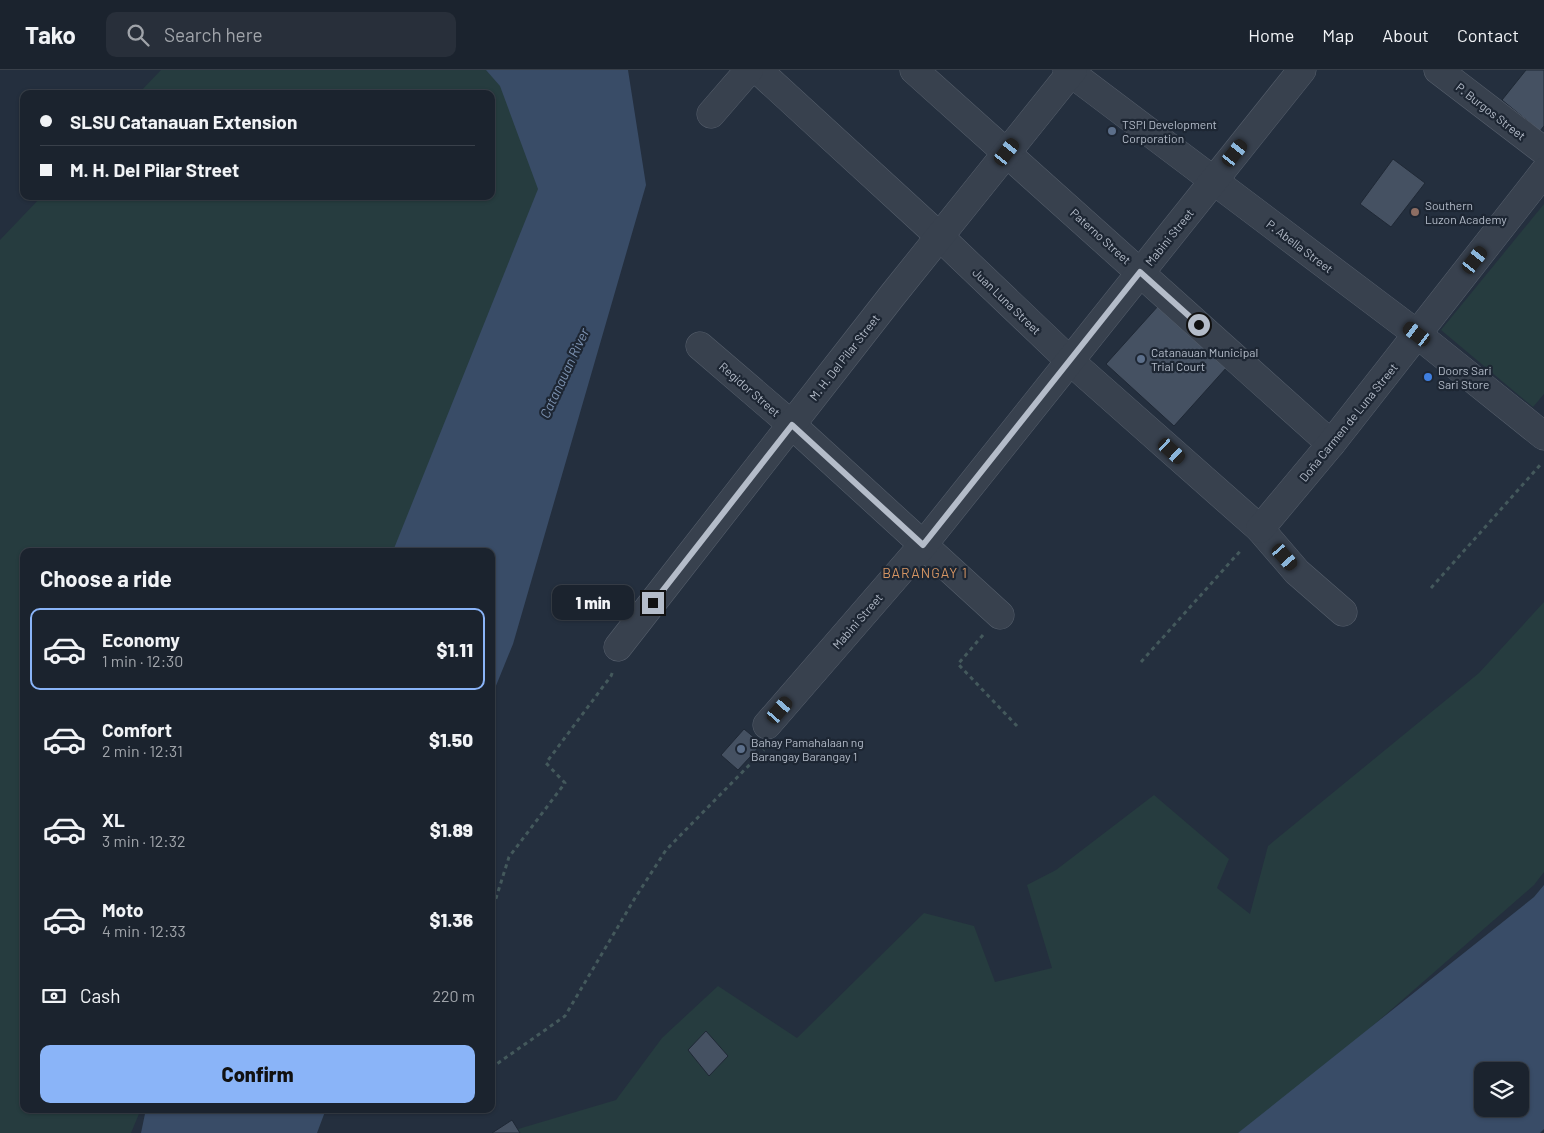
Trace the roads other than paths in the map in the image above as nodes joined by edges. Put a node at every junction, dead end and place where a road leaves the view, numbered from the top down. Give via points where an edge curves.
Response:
1 (750, 70) edge
2 (758, 70) edge
3 (914, 70) edge
4 (1302, 70) edge
5 (1438, 70) edge
6 (1070, 71) edge
7 (711, 114) dead end
8 (1544, 151) edge
9 (1007, 152) junction
10 (1544, 172) edge
11 (1213, 181) junction
12 (939, 236) junction
13 (1140, 272) junction
14 (1417, 334) junction
15 (700, 346) dead end
16 (1070, 361) junction
17 (1540, 424) edge
18 (792, 425) junction
19 (1331, 444) junction
20 (1260, 529) junction
21 (923, 545) junction
22 (1343, 612) dead end
23 (1000, 615) road end
24 (618, 647) road end
25 (767, 725) road end

1 - 7 street
2 - 12 street, Juan Luna Street
3 - 9 street, Paterno Street
4 - 11 street, Mabini Street
5 - 8 street, P. Burgos Street
6 - 9 street, M. H. Del Pilar Street
6 - 11 street, P. Abella Street
9 - 12 street, M. H. Del Pilar Street
9 - 13 street, Paterno Street
10 - 14 street, Doña Carmen de Luna Street
11 - 13 street, Mabini Street
11 - 14 street, P. Abella Street
12 - 16 street, Juan Luna Street
12 - 18 street, M. H. Del Pilar Street
13 - 16 street, Mabini Street
13 - 19 street, Paterno Street
14 - 17 street, P. Abella Street
14 - 19 street, Doña Carmen de Luna Street
15 - 18 street, Regidor Street
16 - 20 street, Juan Luna Street
16 - 21 street, Mabini Street
18 - 21 street, Regidor Street
18 - 24 street, M. H. Del Pilar Street
19 - 20 street, Doña Carmen de Luna Street
20 - 22 street, Juan Luna Street via 1297,572
21 - 23 street, Regidor Street
21 - 25 street, Mabini Street

